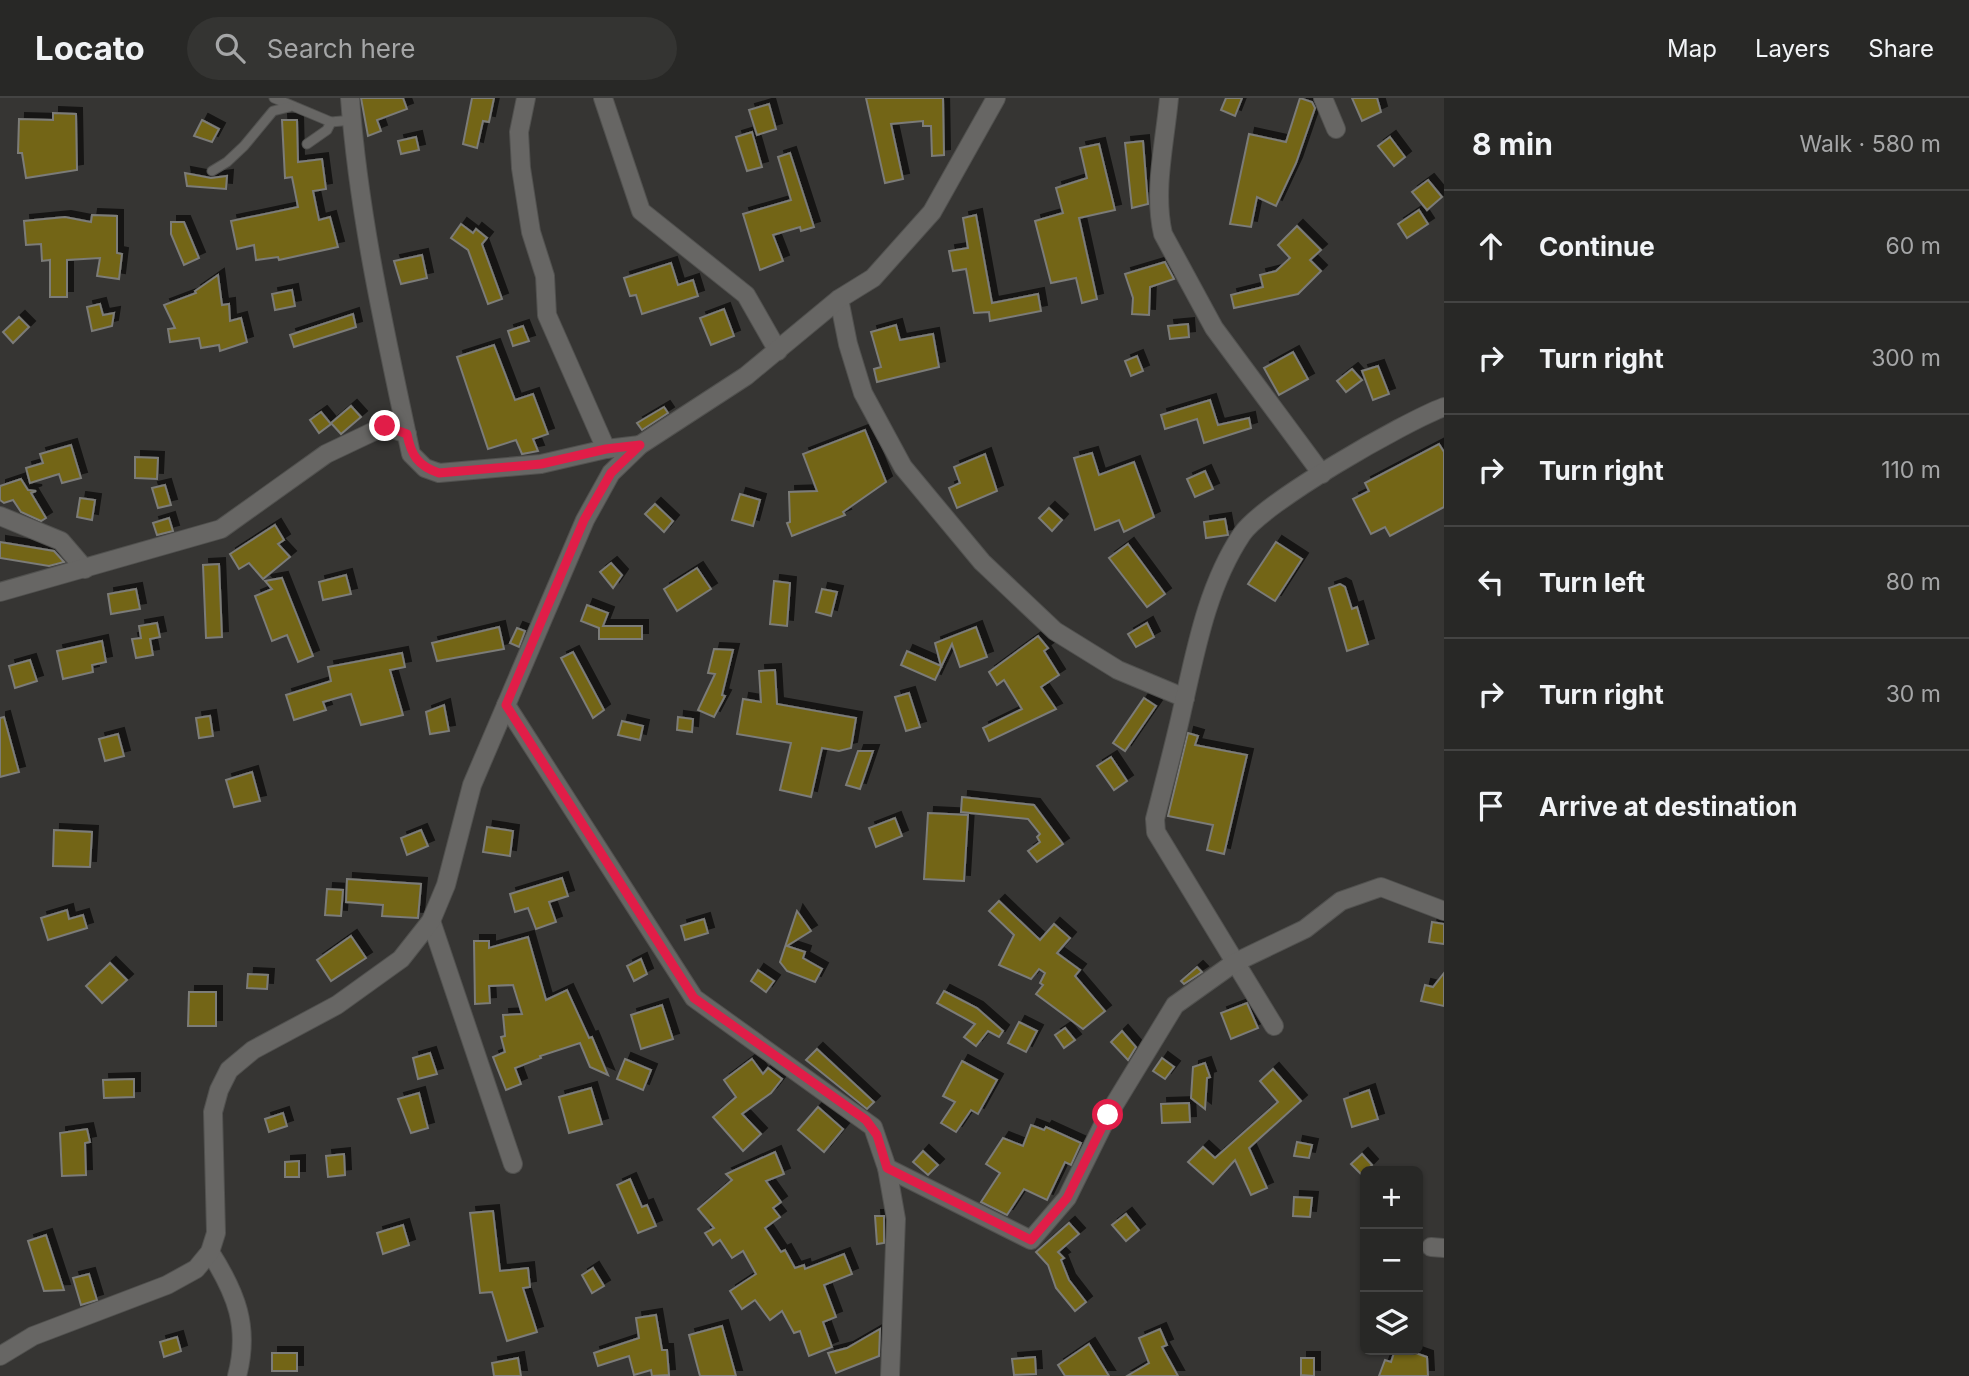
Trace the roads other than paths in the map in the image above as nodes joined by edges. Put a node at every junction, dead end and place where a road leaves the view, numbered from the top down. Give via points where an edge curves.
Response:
1 (274, 98) edge
2 (350, 98) edge
3 (526, 98) edge
4 (603, 98) edge
5 (996, 98) edge
6 (1169, 98) edge
7 (1323, 98) edge
8 (289, 107) junction
9 (352, 120) junction
10 (331, 121) junction
11 (1336, 129) dead end
12 (307, 145) dead end
13 (212, 171) dead end
14 (839, 299) junction
15 (778, 351) junction
16 (1444, 407) edge
17 (407, 434) junction
18 (640, 445) junction
19 (606, 449) junction
20 (1322, 474) junction
21 (0, 516) edge
22 (85, 569) junction
23 (0, 592) edge
24 (1185, 698) junction
25 (506, 705) junction
26 (1444, 911) edge
27 (431, 921) junction
28 (1234, 963) junction
29 (1274, 1026) dead end
30 (513, 1164) dead end
31 (887, 1168) junction
32 (210, 1252) junction
33 (0, 1356) edge
34 (237, 1376) edge
35 (890, 1376) edge

1 - 8 lane
2 - 9 street
3 - 19 street via 519,132 521,168 531,232 545,276 547,315
4 - 15 street via 641,211 746,295
5 - 14 street via 932,212 873,278
6 - 20 street via 1160,190 1163,234 1214,328
7 - 11 street
8 - 10 lane
8 - 13 lane via 272,111 244,146
9 - 10 lane
9 - 17 street via 373,276
10 - 12 lane via 327,130
14 - 15 street
14 - 24 street via 863,393 903,467 982,562 1055,631 1118,670
15 - 18 street
16 - 20 street
17 - 19 street via 411,454 425,468 439,473 541,464
17 - 22 street via 385,426 326,454 221,529
18 - 19 street
18 - 25 street via 611,473 584,520
20 - 24 street via 1243,532 1199,632
21 - 22 street via 61,541
22 - 23 street
24 - 28 street via 1155,819 1156,832
25 - 27 street via 472,785 446,885
25 - 31 street via 694,998 866,1120 877,1135
26 - 28 street via 1381,887 1341,901 1305,929
27 - 30 street
27 - 32 street via 401,960 337,1005 253,1050 229,1070 214,1112 216,1233
28 - 29 street
28 - 31 street via 1175,1005 1108,1115 1067,1198 1031,1240
31 - 35 street via 896,1219
32 - 33 street via 196,1269 167,1285 33,1336
32 - 34 street via 239,1308 242,1337

